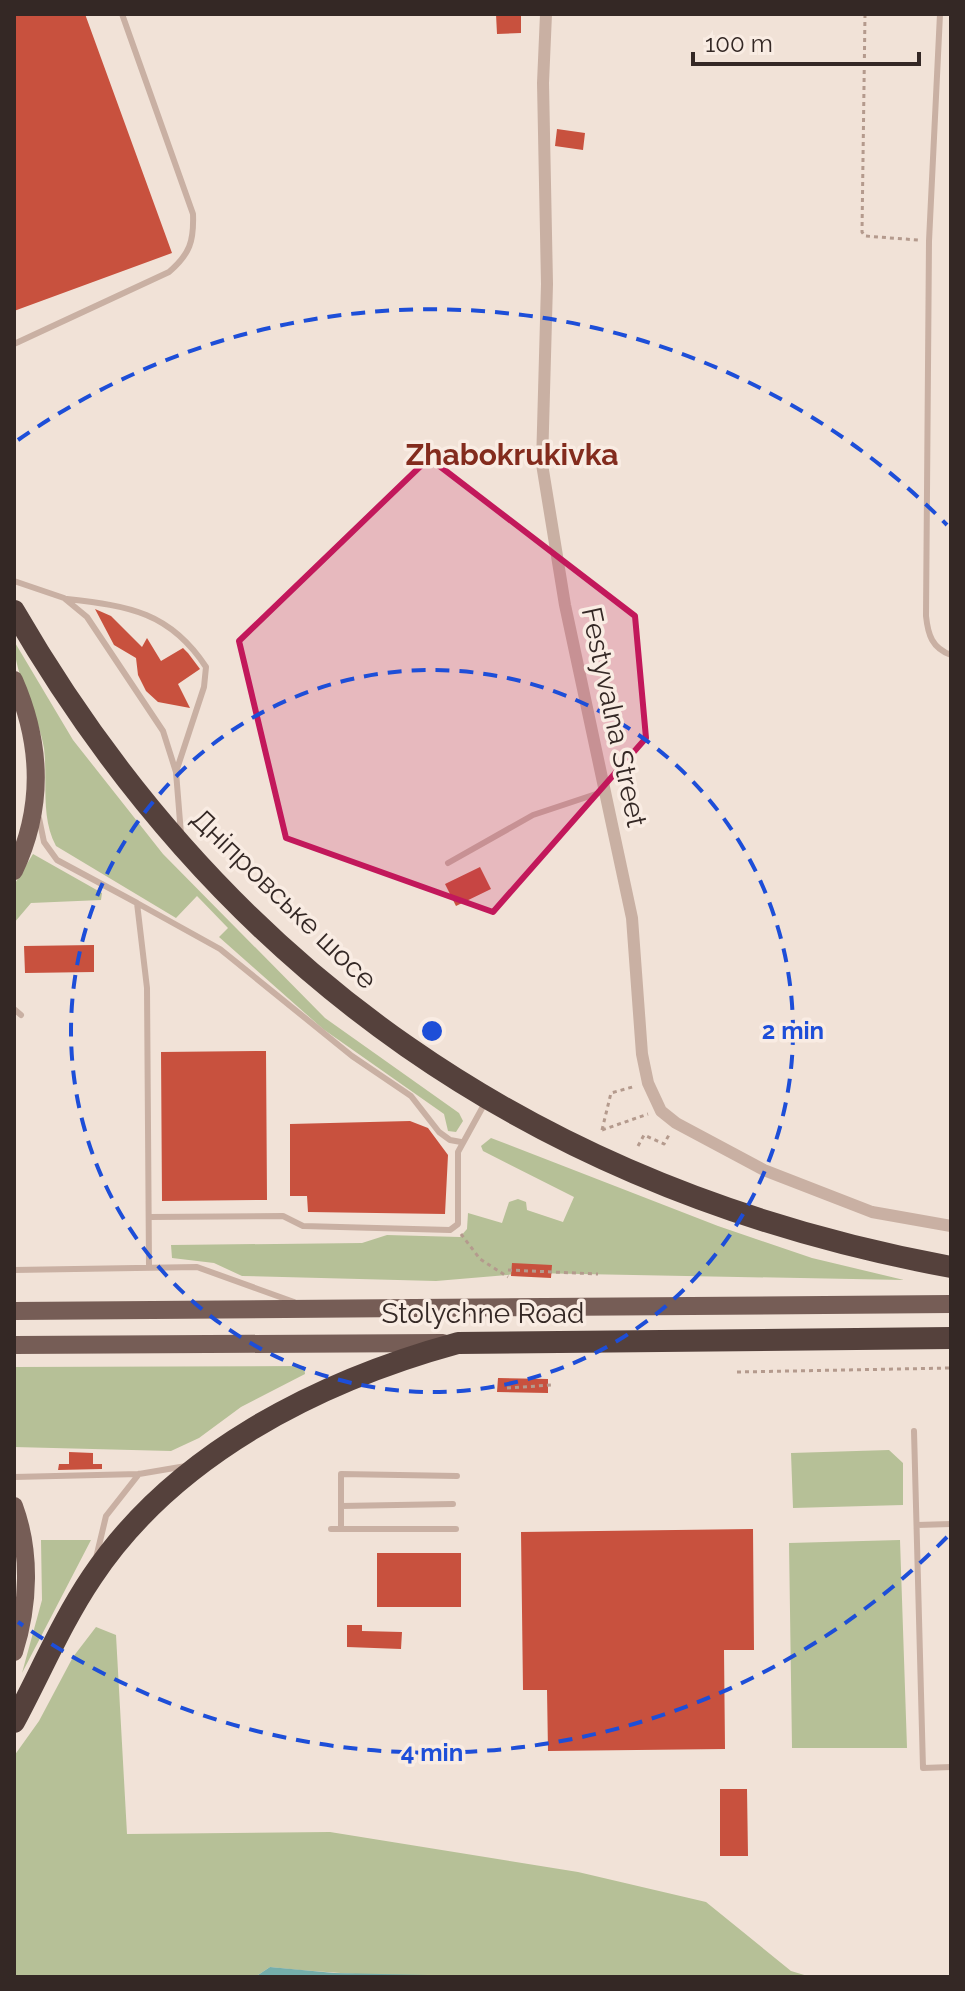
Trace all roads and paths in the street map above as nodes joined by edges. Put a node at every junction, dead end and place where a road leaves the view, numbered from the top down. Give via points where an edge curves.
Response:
1 (122, 14) edge
2 (546, 14) edge
3 (865, 14) edge
4 (940, 14) edge
5 (929, 241) junction
6 (14, 344) edge
7 (14, 581) edge
8 (64, 598) junction
9 (14, 611) edge
10 (951, 655) edge
11 (14, 680) edge
12 (176, 772) junction
13 (605, 791) junction
14 (36, 795) junction
15 (182, 845) junction
16 (448, 863) dead end
17 (14, 871) edge
18 (137, 903) junction
19 (14, 1009) edge
20 (21, 1015) dead end
21 (627, 1088) dead end
22 (487, 1100) junction
23 (661, 1111) junction
24 (461, 1142) junction
25 (664, 1144) dead end
26 (638, 1146) dead end
27 (149, 1217) junction
28 (951, 1226) edge
29 (456, 1228) junction
30 (149, 1265) junction
31 (951, 1267) edge
32 (14, 1270) edge
33 (508, 1270) dead end
34 (598, 1274) dead end
35 (508, 1277) dead end
36 (951, 1304) edge
37 (313, 1309) junction
38 (14, 1311) edge
39 (951, 1338) edge
40 (458, 1343) junction
41 (14, 1345) edge
42 (951, 1368) edge
43 (737, 1372) dead end
44 (552, 1385) dead end
45 (507, 1388) dead end
46 (914, 1431) dead end
47 (205, 1463) junction
48 (139, 1474) junction
49 (457, 1476) dead end
50 (14, 1477) edge
51 (453, 1504) dead end
52 (14, 1506) edge
53 (341, 1506) junction
54 (951, 1524) edge
55 (917, 1525) junction
56 (331, 1529) dead end
57 (341, 1529) junction
58 (456, 1529) dead end
59 (92, 1577) junction
60 (14, 1652) edge
61 (14, 1722) edge
62 (951, 1767) edge

1 - 6 lane via 193,214 194,239 185,258 169,272
2 - 13 street, Festyvalna Street via 542,464 565,605
3 - 5 path via 862,232
4 - 5 lane
5 - 10 lane via 926,616 935,646
7 - 8 lane
8 - 12 lane via 87,617 163,731
8 - 12 lane via 137,609 180,632 206,667
9 - 15 highway, Дніпровське шосе via 119,773
11 - 14 main road via 36,749
12 - 15 lane
13 - 16 lane via 533,815
13 - 23 street, Festyvalna Street via 632,918 642,1054
14 - 17 main road
14 - 18 lane via 51,855
15 - 22 highway, Дніпровське шосе via 347,1004
18 - 24 lane via 220,949 352,1056 411,1096 439,1132
18 - 27 lane via 147,988
19 - 20 lane
21 - 23 path via 611,1093 602,1130
22 - 24 lane
22 - 31 highway, Дніпровське шосе via 551,1135 694,1198 781,1228
23 - 28 street via 764,1170 833,1198 914,1222
24 - 29 lane
25 - 26 path via 644,1135
27 - 29 lane via 283,1216 303,1226
27 - 30 lane
29 - 35 path via 480,1259
30 - 32 lane
30 - 37 lane via 197,1267
33 - 34 path
36 - 37 main road, Stolychne Road
37 - 38 main road, Stolychne Road
39 - 40 highway, Stolychne Road
40 - 41 main road, Stolychne Road
40 - 47 highway via 341,1382 271,1418
42 - 43 path
44 - 45 path
46 - 55 lane
47 - 48 lane
47 - 59 highway via 124,1534
48 - 50 lane
48 - 59 lane via 106,1516
49 - 53 lane via 341,1474
51 - 53 lane
52 - 60 main road via 23,1531 26,1574 22,1628
53 - 57 lane
54 - 55 lane
55 - 62 lane via 923,1768
56 - 57 lane
57 - 58 lane
59 - 61 highway

